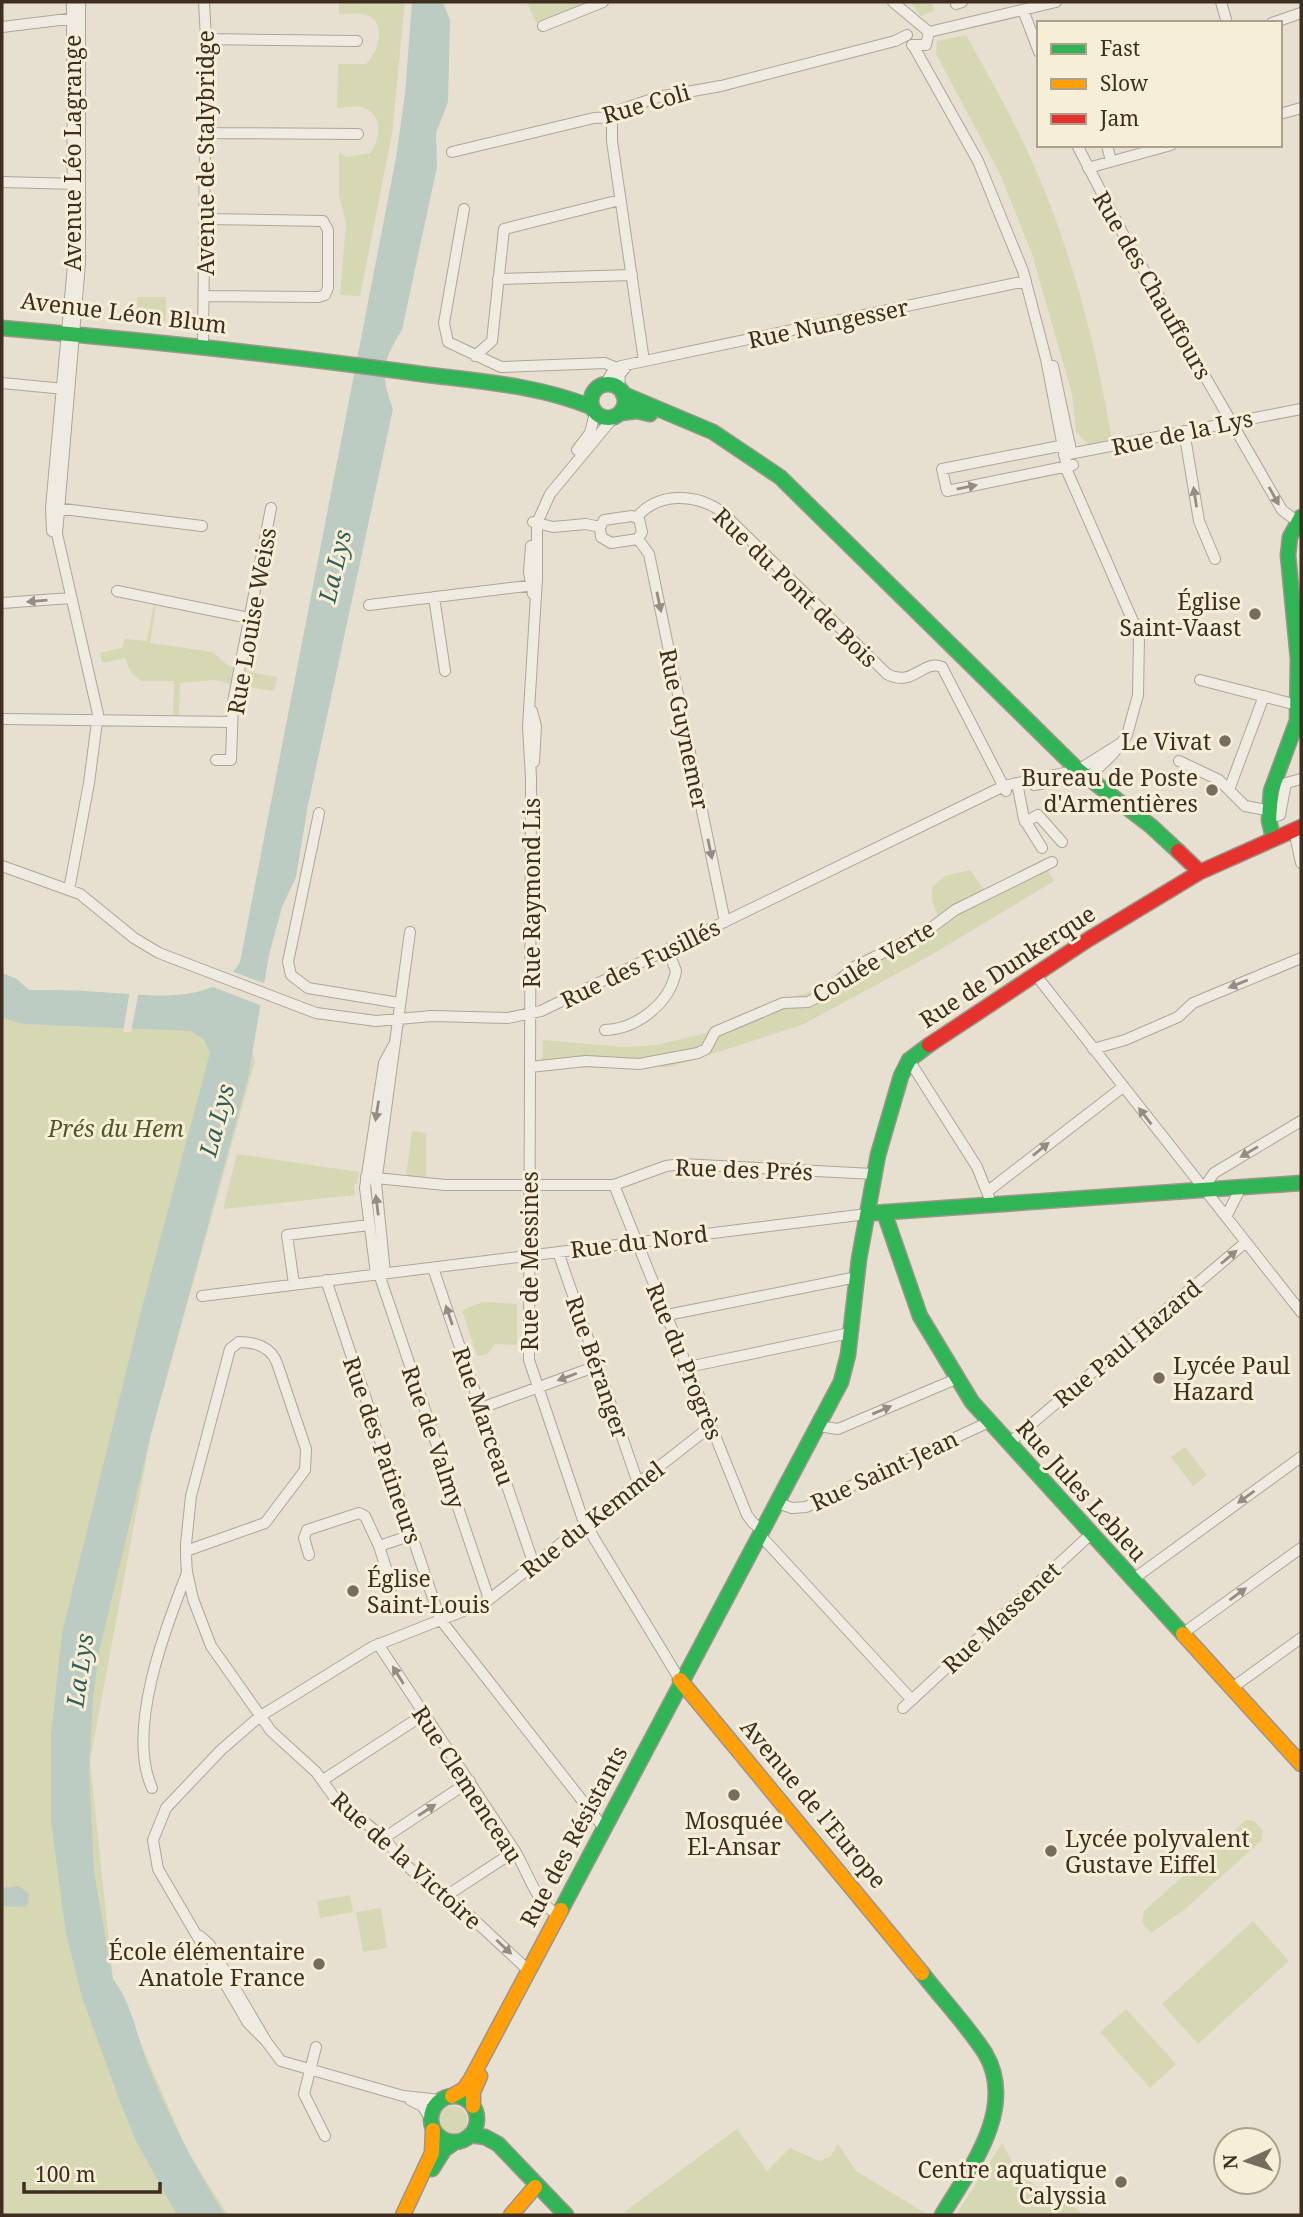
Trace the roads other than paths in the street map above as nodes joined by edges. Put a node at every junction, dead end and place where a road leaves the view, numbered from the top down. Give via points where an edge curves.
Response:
1 (72, 2) edge
2 (80, 2) edge
3 (204, 2) edge
4 (603, 2) edge
5 (893, 2) edge
6 (1056, 2) edge
7 (1221, 2) edge
8 (1023, 10) junction
9 (1301, 13) edge
10 (77, 18) junction
11 (1226, 21) edge
12 (1278, 21) edge
13 (543, 26) dead end
14 (2, 27) edge
15 (926, 29) junction
16 (206, 39) junction
17 (910, 39) junction
18 (357, 41) dead end
19 (927, 43) junction
20 (1037, 47) edge
21 (932, 76) junction
22 (1301, 108) edge
23 (1282, 113) edge
24 (613, 117) junction
25 (206, 133) junction
26 (358, 134) dead end
27 (1078, 147) edge
28 (1108, 147) edge
29 (1164, 147) edge
30 (452, 152) dead end
31 (1111, 161) junction
32 (1088, 168) junction
33 (2, 182) edge
34 (77, 184) junction
35 (620, 200) junction
36 (464, 209) dead end
37 (206, 219) junction
38 (632, 275) junction
39 (498, 279) junction
40 (1026, 281) junction
41 (205, 296) junction
42 (2, 321) edge
43 (2, 328) edge
44 (71, 331) junction
45 (203, 344) junction
46 (475, 356) junction
47 (644, 361) junction
48 (623, 368) junction
49 (2, 383) edge
50 (510, 388) junction
51 (66, 389) junction
52 (610, 389) junction
53 (593, 410) junction
54 (1301, 410) edge
55 (616, 416) junction
56 (1233, 422) junction
57 (1184, 431) junction
58 (1067, 450) junction
59 (1070, 466) junction
60 (55, 508) junction
61 (271, 509) dead end
62 (637, 517) junction
63 (1299, 519) edge
64 (535, 522) junction
65 (202, 526) dead end
66 (600, 527) junction
67 (638, 539) junction
68 (1215, 559) dead end
69 (1294, 562) edge
70 (534, 585) junction
71 (117, 591) dead end
72 (434, 597) junction
73 (71, 598) junction
74 (904, 600) junction
75 (2, 603) edge
76 (369, 605) dead end
77 (249, 618) junction
78 (445, 671) dead end
79 (1200, 680) dead end
80 (1264, 696) junction
81 (1300, 706) edge
82 (2, 719) edge
83 (98, 720) junction
84 (232, 722) junction
85 (216, 760) dead end
86 (1179, 761) dead end
87 (1082, 773) junction
88 (1301, 779) edge
89 (1018, 785) junction
90 (1230, 788) junction
91 (1006, 789) junction
92 (319, 813) dead end
93 (1267, 814) junction
94 (1025, 822) junction
95 (1298, 829) edge
96 (1273, 838) junction
97 (1062, 842) dead end
98 (1042, 848) dead end
99 (1052, 862) dead end
100 (1301, 863) edge
101 (2, 866) edge
102 (1200, 872) junction
103 (69, 890) junction
104 (725, 922) junction
105 (410, 932) dead end
106 (668, 950) junction
107 (1301, 958) edge
108 (1035, 974) junction
109 (399, 1003) junction
110 (531, 1015) junction
111 (397, 1019) junction
112 (605, 1030) dead end
113 (1094, 1049) junction
114 (909, 1060) junction
115 (530, 1067) junction
116 (1123, 1087) junction
117 (1301, 1122) edge
118 (874, 1174) junction
119 (371, 1177) junction
120 (1301, 1182) edge
121 (529, 1185) junction
122 (614, 1185) junction
123 (1241, 1187) junction
124 (1203, 1189) junction
125 (989, 1198) junction
126 (884, 1212) junction
127 (867, 1213) junction
128 (1226, 1217) junction
129 (369, 1225) junction
130 (637, 1241) junction
131 (1246, 1242) junction
132 (558, 1251) junction
133 (529, 1255) junction
134 (433, 1268) junction
135 (380, 1274) junction
136 (857, 1277) junction
137 (326, 1280) junction
138 (294, 1284) junction
139 (202, 1296) dead end
140 (1301, 1312) edge
141 (667, 1315) junction
142 (850, 1333) junction
143 (597, 1366) junction
144 (688, 1367) junction
145 (956, 1379) junction
146 (538, 1388) junction
147 (481, 1409) junction
148 (989, 1422) junction
149 (711, 1426) junction
150 (818, 1426) junction
151 (1009, 1444) junction
152 (1301, 1457) edge
153 (638, 1483) junction
154 (778, 1503) junction
155 (586, 1525) junction
156 (762, 1533) junction
157 (412, 1535) junction
158 (1091, 1535) junction
159 (379, 1546) junction
160 (1301, 1548) edge
161 (186, 1550) junction
162 (309, 1555) dead end
163 (534, 1565) junction
164 (187, 1572) junction
165 (1132, 1580) junction
166 (392, 1587) dead end
167 (489, 1599) junction
168 (440, 1619) junction
169 (1182, 1634) junction
170 (1301, 1638) edge
171 (378, 1644) junction
172 (683, 1683) junction
173 (1232, 1688) junction
174 (911, 1699) junction
175 (903, 1708) dead end
176 (423, 1715) junction
177 (259, 1717) junction
178 (1301, 1764) edge
179 (323, 1780) junction
180 (470, 1782) junction
181 (152, 1788) dead end
182 (603, 1827) junction
183 (384, 1838) junction
184 (515, 1851) junction
185 (443, 1898) junction
186 (560, 1916) junction
187 (910, 1957) junction
188 (528, 1970) junction
189 (316, 2048) dead end
190 (309, 2070) junction
191 (404, 2096) junction
192 (446, 2098) junction
193 (475, 2112) junction
194 (432, 2124) junction
195 (470, 2135) junction
196 (326, 2136) dead end
197 (454, 2142) junction
198 (506, 2150) junction
199 (535, 2187) junction
200 (413, 2196) junction
201 (403, 2215) edge
202 (511, 2215) edge
203 (566, 2215) edge
204 (942, 2215) edge
205 (947, 2215) edge

1 - 10 street, Avenue Léo Lagrange
2 - 10 street, Avenue Léo Lagrange
3 - 16 street, Avenue de Stalybridge
4 - 13 street
5 - 15 street
5 - 17 street via 906,19
6 - 8 street
7 - 11 street
8 - 15 street
8 - 20 street
9 - 12 street
10 - 14 street
10 - 34 street, Avenue Léo Lagrange
15 - 17 street via 913,26
15 - 19 street
16 - 18 street
16 - 25 street, Avenue de Stalybridge
17 - 19 street
17 - 21 street
17 - 24 street, Rue Coli via 628,105
19 - 21 street
21 - 40 street via 978,161
22 - 23 street
24 - 30 street, Rue Coli
24 - 35 street
25 - 26 street
25 - 37 street, Avenue de Stalybridge
27 - 32 street, Rue des Chauffours
28 - 31 street
29 - 31 street
31 - 32 street
32 - 56 street, Rue des Chauffours
33 - 34 street
34 - 44 street, Avenue Léo Lagrange via 80,263
35 - 38 street
35 - 39 street via 504,229
36 - 46 street, Rue Nungesser via 443,329 447,342
37 - 41 street, Avenue de Stalybridge
37 - 41 street via 320,220 328,226 328,288 322,296
38 - 39 street
38 - 47 street
39 - 46 street via 492,341
40 - 47 street, Rue Nungesser
40 - 58 street
41 - 45 street, Avenue de Stalybridge
42 - 44 main road, Avenue Léon Blum
43 - 44 main road, Avenue Léon Blum
44 - 45 main road, Avenue Léon Blum
44 - 51 street, Avenue Léo Lagrange
45 - 50 main road, Avenue Léon Blum
46 - 48 street, Rue Nungesser via 504,368 605,363
47 - 48 street, Rue Nungesser
48 - 52 street
49 - 51 street
50 - 52 main road via 581,393
50 - 53 main road via 574,400
51 - 60 street, Avenue Léo Lagrange
52 - 53 main road
52 - 55 main road via 625,404
52 - 74 main road via 701,426 765,465
53 - 55 main road via 602,418
53 - 64 street, Rue Raymond Lis via 590,433 544,492
54 - 56 street, Rue de la Lys
55 - 64 street, Rue Raymond Lis via 550,494
55 - 74 main road via 641,412 671,421 744,459
56 - 57 street, Rue de la Lys
56 -> 63 street, Rue des Chauffours via 1282,510
57 - 58 street, Rue de la Lys
68 -> 57 street via 1199,521
58 - 59 street
58 -> 59 street, Rue de la Lys via 942,469 947,491
59 - 87 street via 1138,632 1138,695 1130,727 1121,743
60 - 65 street
60 - 73 street, Avenue Léo Lagrange
61 - 77 street, Rue Louise Weiss
62 - 66 street via 609,518
62 - 67 street via 642,530
62 - 91 street, Rue du Pont de Bois via 657,501 706,502 722,512 887,674 906,678 933,665 942,667
63 - 69 main road via 1290,537
64 - 66 street via 553,527
64 - 70 street, Rue Raymond Lis
66 - 67 street via 601,537 609,542
67 -> 104 street, Rue Guynemer via 649,554
69 - 81 main road
70 - 72 street
70 - 110 street, Rue Raymond Lis via 528,749
71 - 77 street
72 - 76 street
72 - 78 street
73 -> 75 street
73 - 83 street, Avenue Léo Lagrange
74 - 87 main road
77 - 84 street, Rue Louise Weiss
79 - 80 street
80 - 81 street
80 - 90 street
81 - 93 main road via 1268,797
82 - 83 street
83 - 84 street
83 - 103 street, Avenue Léo Lagrange
84 - 85 street, Rue Louise Weiss via 231,760
86 - 90 street
87 - 89 street, Rue des Fusillés
87 - 102 main road via 1151,826
88 - 93 street via 1286,783 1280,814
89 - 91 street, Rue des Fusillés
89 - 94 street
90 - 93 street via 1245,806
91 - 104 street, Rue des Fusillés
92 - 109 street via 288,962 291,975 308,988
93 - 96 main road
94 - 97 street via 1036,812
94 - 98 street
95 - 96 main road, Rue de Dunkerque
95 - 100 street
96 - 102 main road, Rue de Dunkerque
99 - 115 street, Coulée Verte via 854,967 826,993 808,1002 783,1003 715,1032 706,1049 698,1053 639,1064 586,1061
101 - 103 street, Rue des Fusillés
102 - 108 main road, Rue de Dunkerque
103 - 111 street, Rue des Fusillés via 142,944 200,971 338,1018
104 - 106 street, Rue des Fusillés
105 - 109 street
106 - 110 street, Rue des Fusillés
106 - 112 street via 675,975 661,1000 633,1026
107 -> 113 street via 1193,1003 1178,1017
108 - 113 street
108 - 114 main road, Rue de Dunkerque
109 - 111 street
110 - 111 street, Rue des Fusillés
110 - 115 street, Rue de Messines
111 - 119 street via 393,1045 384,1063
113 - 116 street
114 - 118 main road, Rue de Dunkerque via 898,1082
114 - 125 street via 970,1155
115 - 121 street, Rue de Messines
124 -> 116 street
125 -> 116 street
117 -> 124 street via 1214,1173
118 - 122 street, Rue des Prés via 675,1164
118 - 127 main road, Rue de Dunkerque
119 - 121 street, Rue des Prés via 436,1185
119 - 129 street
135 -> 119 street
120 - 123 main road
121 - 122 street, Rue des Prés
121 - 133 street, Rue de Messines
122 - 130 street, Rue du Progrès
123 - 124 main road
123 - 128 street
124 - 125 main road
124 - 128 street
125 - 126 main road
126 - 127 main road
126 - 145 main road, Rue Jules Lebleu via 912,1299
127 - 130 street, Rue du Nord
127 - 136 main road, Rue des Résistants
128 - 131 street
129 - 135 street
129 - 138 street via 287,1235
130 - 132 street, Rue du Nord
130 - 141 street, Rue du Progrès
131 - 140 street
151 -> 131 street, Rue Paul Hazard
132 - 133 street, Rue du Nord
132 - 143 street, Rue Béranger
133 - 134 street, Rue du Nord
133 - 146 street, Rue de Messines via 528,1356
134 - 135 street, Rue du Nord
147 -> 134 street, Rue Marceau
135 - 137 street, Rue du Nord
135 - 167 street, Rue de Valmy
136 - 141 street
136 - 142 main road, Rue des Résistants
137 - 138 street, Rue du Nord
137 - 157 street, Rue des Patineurs
138 - 139 street, Rue du Nord
141 - 144 street, Rue du Progrès
142 - 144 street
142 - 150 main road, Rue des Résistants via 843,1376
143 -> 146 street
143 - 153 street, Rue Béranger
144 - 149 street, Rue du Progrès
145 - 148 main road, Rue Jules Lebleu
150 -> 145 street via 838,1429
146 - 147 street
146 - 155 street, Rue de Messines
147 - 163 street, Rue Marceau
148 - 151 main road, Rue Jules Lebleu
148 - 154 street, Rue Saint-Jean via 806,1507
149 - 153 street, Rue du Kemmel
149 - 156 street, Rue du Progrès via 749,1518
150 - 154 main road, Rue des Résistants
151 - 158 main road, Rue Jules Lebleu
152 -> 165 street
153 - 155 street, Rue du Kemmel
154 - 156 main road, Rue des Résistants
155 - 163 street, Rue du Kemmel
155 - 172 street, Rue de Messines
156 - 172 main road, Rue des Résistants
156 - 174 street
157 - 159 street
157 - 168 street, Rue des Patineurs
158 - 165 main road, Rue Jules Lebleu
158 - 174 street, Rue Massenet
159 - 162 street via 359,1513 307,1530 304,1538
159 - 166 street
169 -> 160 street
161 - 161 street via 265,1523 306,1466 306,1449 277,1363 260,1346 239,1342 229,1354 191,1496
161 - 164 street
163 - 167 street, Rue du Kemmel
164 - 177 street, Rue de la Victoire via 211,1646
164 - 181 street via 152,1676 145,1740
165 - 169 main road, Rue Jules Lebleu
167 - 168 street, Rue du Kemmel
168 - 171 street, Rue du Kemmel
168 - 182 street, Rue des Patineurs
169 - 173 main road, Rue Jules Lebleu
170 - 173 street
176 -> 171 street, Rue Clemenceau
171 - 177 street, Rue du Kemmel
172 - 182 main road, Rue des Résistants
172 - 186 main road, Rue des Résistants
172 - 187 main road, Avenue de l'Europe
173 - 178 main road, Rue Jules Lebleu
174 - 175 street, Rue Massenet
176 - 179 street
176 - 180 street, Rue Clemenceau via 433,1723
177 - 179 street, Rue de la Victoire
177 - 190 street, Rue du Kemmel via 170,1803 157,1824 155,1862 248,2023 281,2061
179 - 183 street, Rue de la Victoire via 334,1797
183 -> 180 street
180 - 184 street, Rue Clemenceau
182 - 186 main road, Rue des Résistants
183 - 185 street, Rue de la Victoire
184 - 185 street
184 - 186 street, Rue Clemenceau via 546,1906
185 -> 188 street, Rue de la Victoire via 470,1916
186 - 188 main road, Rue des Résistants
186 - 193 main road, Rue des Résistants via 478,2080
187 - 204 main road, Avenue de l'Europe via 982,2048 996,2086 989,2133
187 - 205 main road, Avenue de l'Europe via 985,2036 1005,2085 1004,2115 996,2140
188 - 192 main road, Rue des Résistants via 468,2084
189 - 190 street
190 - 191 street, Rue du Kemmel
190 - 196 street via 304,2096
191 - 192 street, Rue du Kemmel
191 - 194 street, Rue du Kemmel via 422,2106
192 - 193 main road via 465,2099
192 - 194 main road via 434,2107
193 - 195 main road
193 - 198 main road
194 - 197 main road via 441,2138
194 - 200 main road via 433,2150
195 - 197 main road
195 - 198 main road via 487,2136
197 - 200 main road
198 - 199 main road
199 - 202 main road
199 - 203 main road
200 - 201 main road

